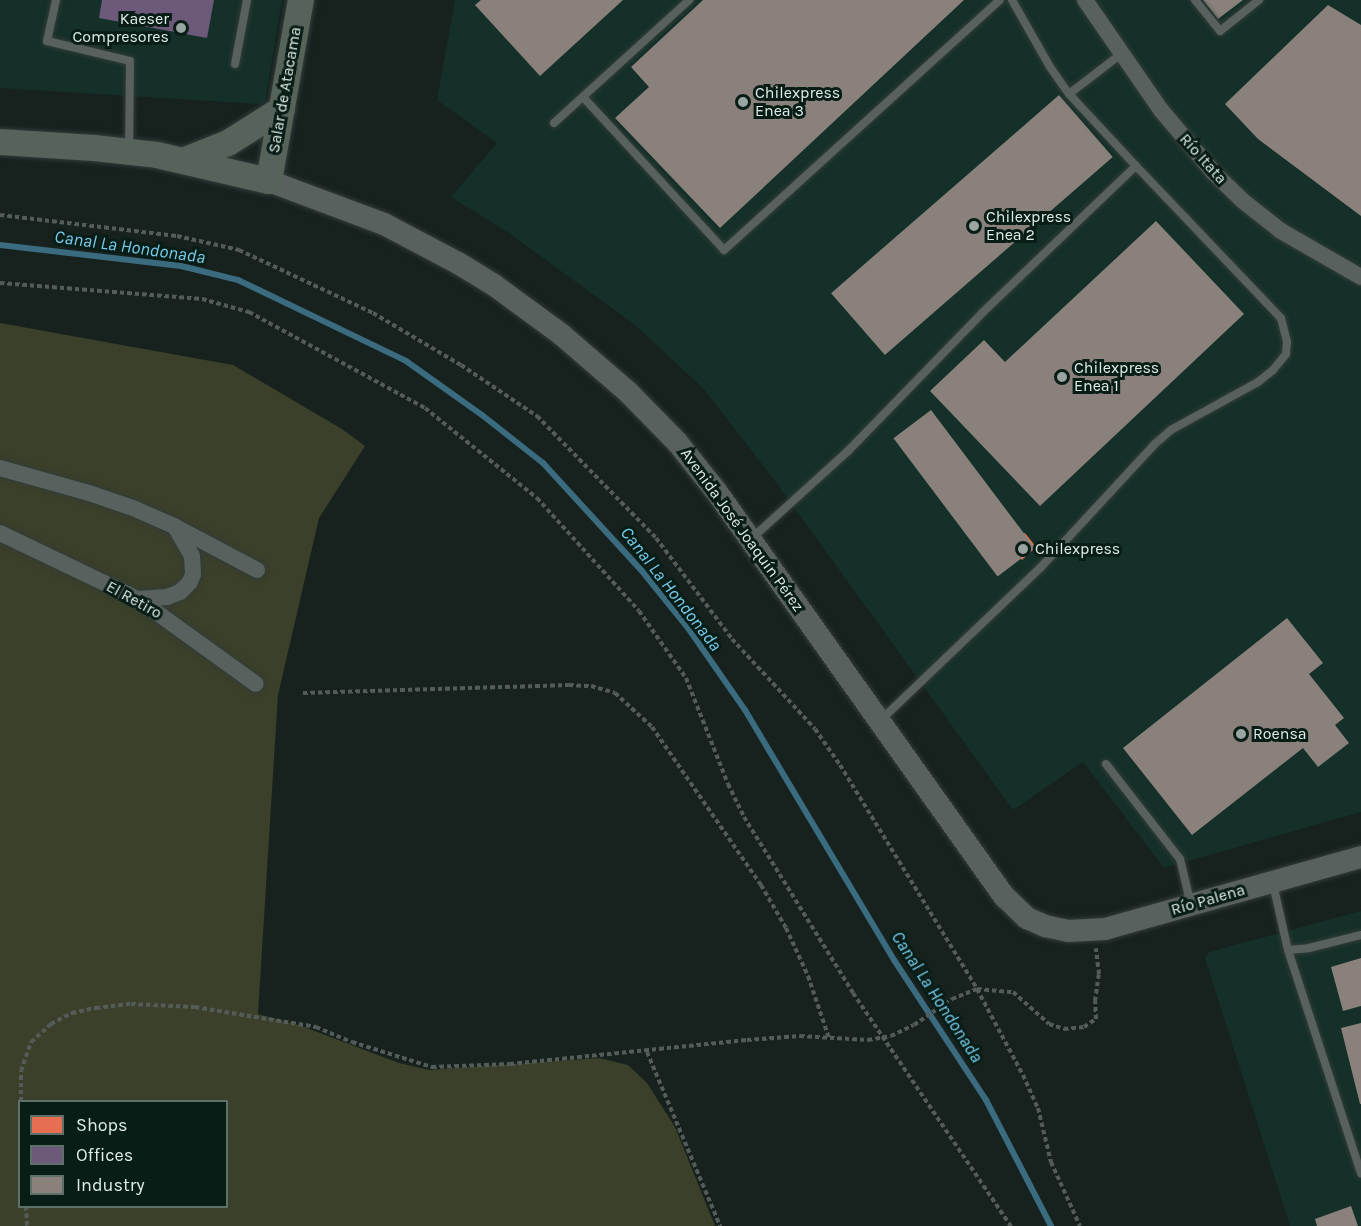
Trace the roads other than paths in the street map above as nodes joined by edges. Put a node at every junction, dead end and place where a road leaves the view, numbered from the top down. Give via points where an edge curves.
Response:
1 (56, 0) edge
2 (247, 0) edge
3 (301, 0) edge
4 (689, 0) edge
5 (1000, 0) edge
6 (1012, 0) edge
7 (1085, 0) edge
8 (1195, 0) edge
9 (1259, 0) edge
10 (1121, 54) junction
11 (235, 64) dead end
12 (1069, 94) junction
13 (583, 97) junction
14 (282, 109) junction
15 (554, 123) dead end
16 (0, 142) edge
17 (129, 152) junction
18 (185, 160) junction
19 (1136, 166) junction
20 (269, 181) junction
21 (1361, 277) edge
22 (0, 468) edge
23 (174, 526) junction
24 (0, 533) edge
25 (750, 539) junction
26 (257, 570) dead end
27 (138, 599) junction
28 (256, 684) dead end
29 (880, 721) junction
30 (1106, 764) dead end
31 (1361, 857) edge
32 (1273, 882) junction
33 (1191, 905) junction
34 (1054, 929) joint
35 (1361, 935) edge
36 (1288, 950) junction
37 (1361, 1173) edge

1 - 17 lane via 47,41 130,61
2 - 11 lane
3 - 14 main road, Salar de Atacama
4 - 13 lane
5 - 13 lane via 724,250
6 - 12 lane via 1034,43
7 - 10 street, Río Itata
8 - 9 lane via 1220,31
10 - 12 lane
10 - 21 street, Río Itata via 1192,149 1243,201 1281,231
12 - 19 lane
13 - 15 lane
14 - 18 main road via 228,143
14 - 20 main road, Salar de Atacama
16 - 17 main road, Avenida José Joaquín Pérez
17 - 18 main road, Avenida José Joaquín Pérez
18 - 20 main road, Avenida José Joaquín Pérez
19 - 25 lane via 982,313 848,451
19 - 29 lane via 1281,318 1286,354 1258,382 1171,430 1154,445 1040,568
20 - 25 main road, Avenida José Joaquín Pérez via 347,208 412,238 494,285 536,315 596,363 653,417 697,466
22 - 23 street via 90,493
23 - 26 street
23 - 27 street via 192,556 194,574 180,592
24 - 27 street, El Retiro
25 - 29 main road, Avenida José Joaquín Pérez
27 - 28 street, El Retiro
29 - 34 main road, Avenida José Joaquín Pérez via 1011,904 1026,918
30 - 33 lane via 1180,859
31 - 32 main road, Río Palena
32 - 33 main road, Río Palena
32 - 36 lane
33 - 34 main road, Río Palena via 1093,931
35 - 36 lane
36 - 37 lane

